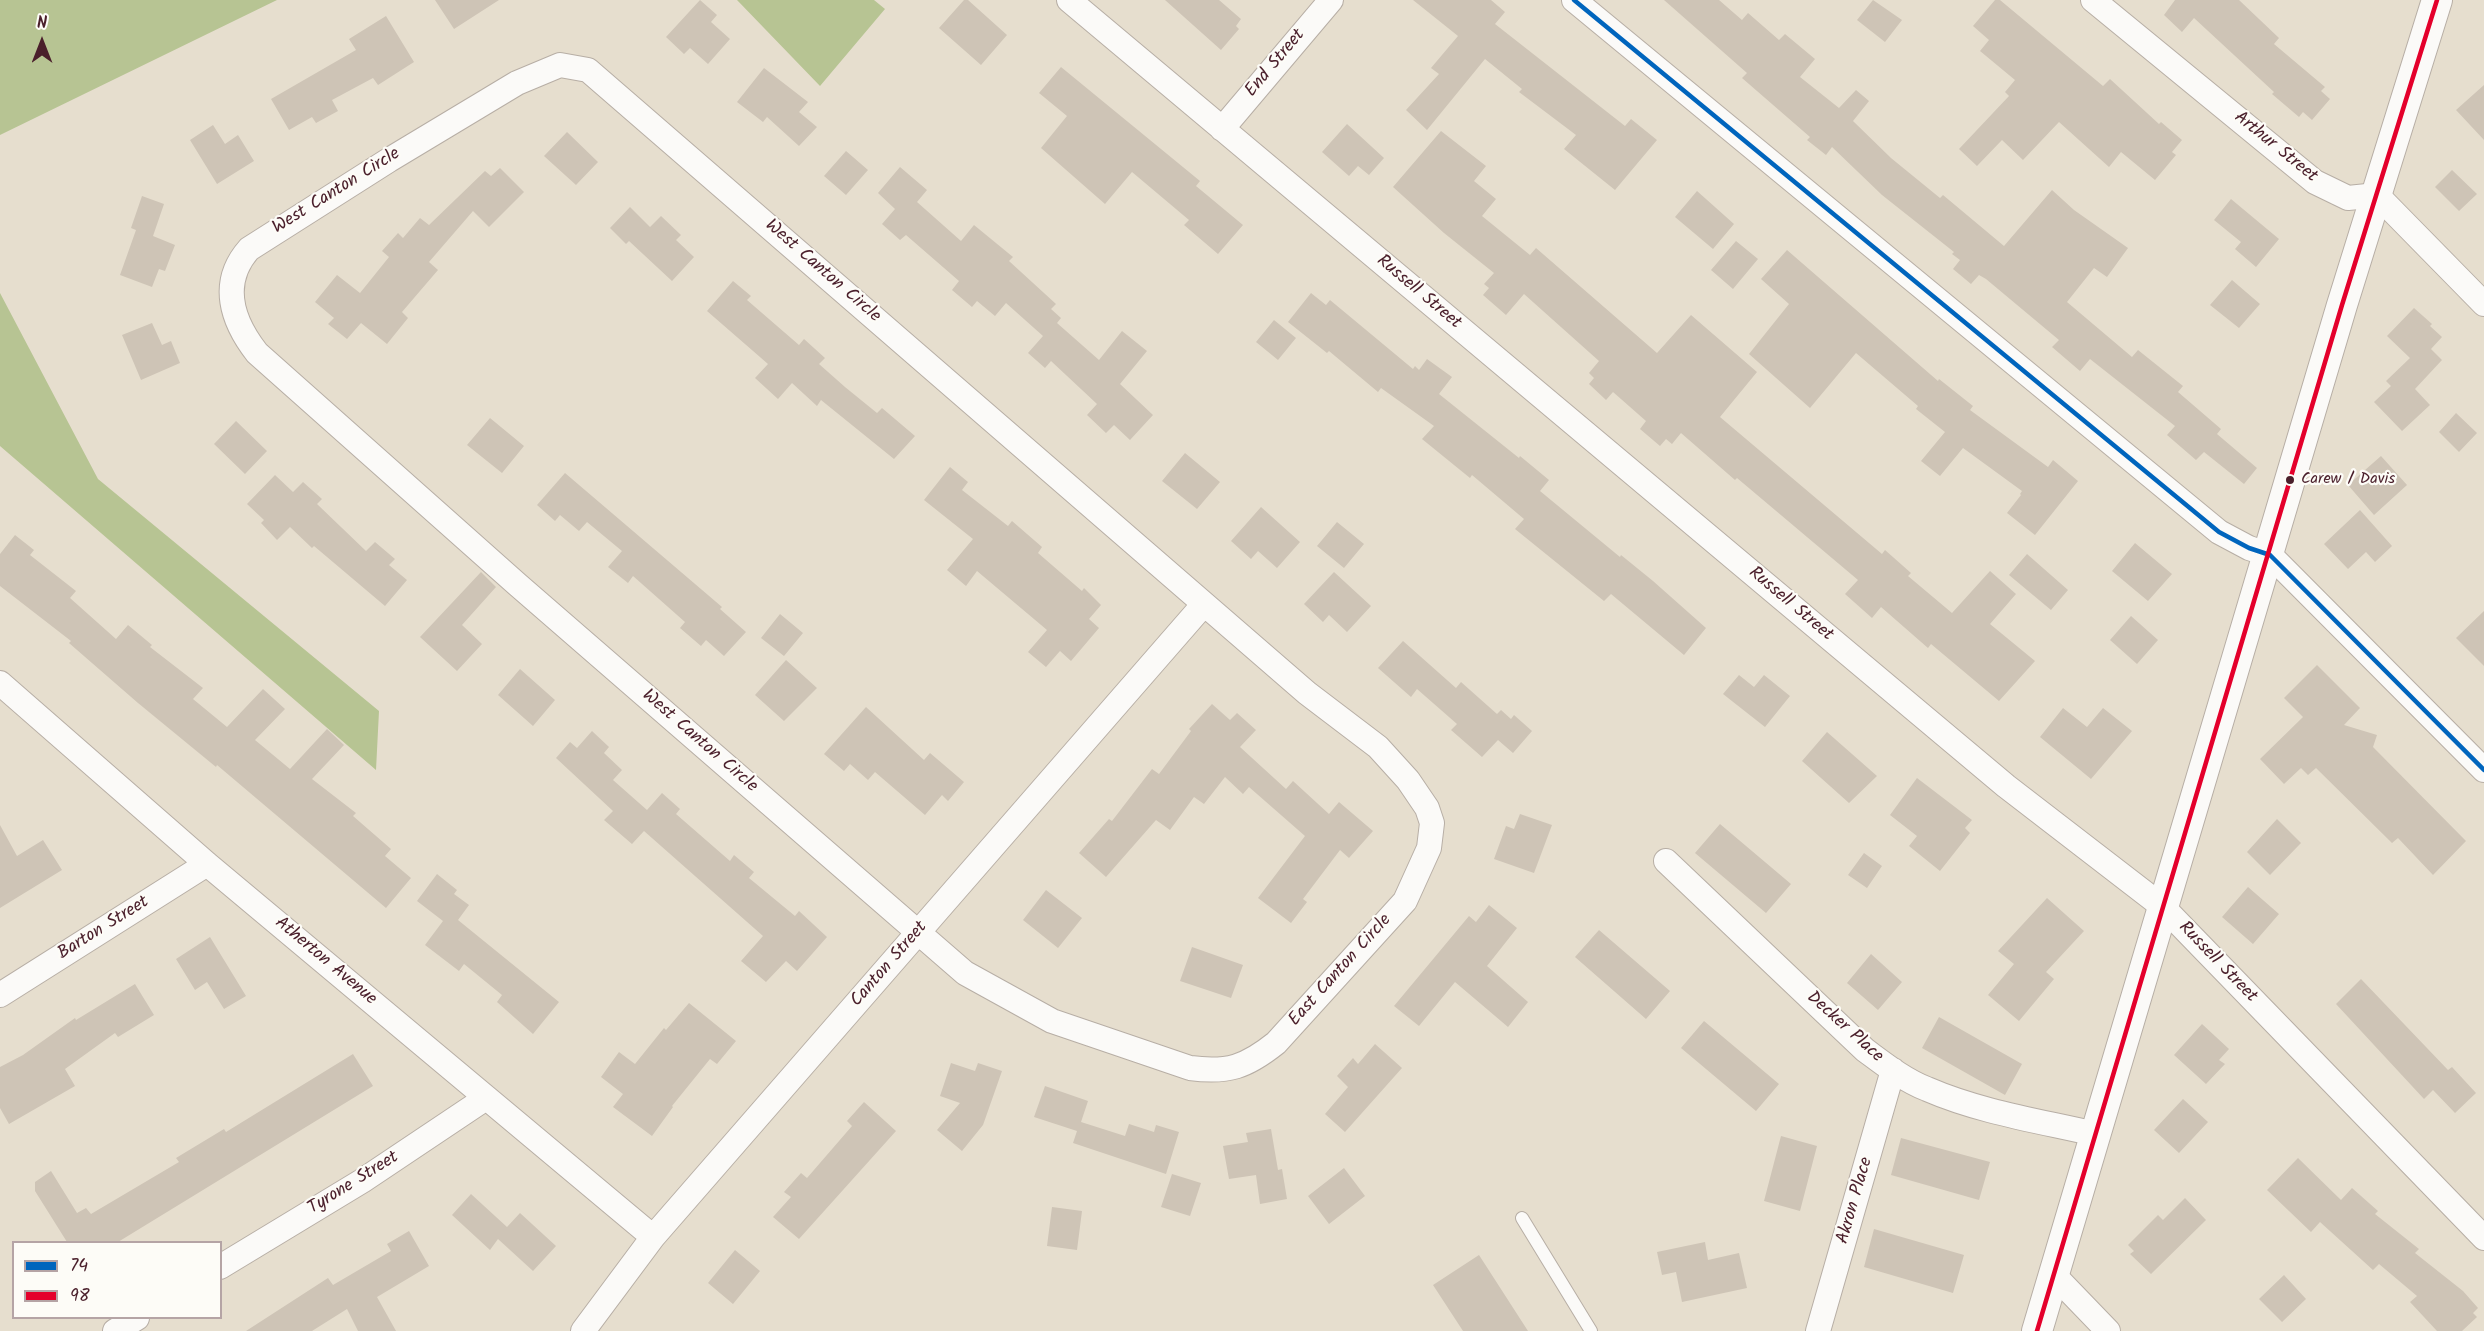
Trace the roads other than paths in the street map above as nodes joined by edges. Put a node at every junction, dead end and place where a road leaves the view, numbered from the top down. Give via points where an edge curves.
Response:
1 (1069, 0) edge
2 (1331, 0) edge
3 (1574, 0) edge
4 (2093, 0) edge
5 (2437, 0) edge
6 (1222, 129) junction
7 (2376, 195) junction
8 (2484, 304) edge
9 (2270, 555) junction
10 (1204, 604) junction
11 (0, 683) edge
12 (2484, 770) edge
13 (1666, 861) dead end
14 (207, 864) junction
15 (2163, 907) junction
16 (919, 932) junction
17 (0, 995) edge
18 (1893, 1070) junction
19 (486, 1098) junction
20 (2096, 1134) junction
21 (1522, 1218) dead end
22 (653, 1237) junction
23 (2484, 1238) edge
24 (222, 1266) edge
25 (2054, 1275) junction
26 (134, 1319) edge
27 (115, 1331) edge
28 (583, 1331) edge
29 (1591, 1331) edge
30 (1818, 1331) edge
31 (2037, 1331) edge
32 (2108, 1331) edge

1 - 6 street, Russell Street
2 - 6 street, End Street
3 - 9 street via 2219,532
4 - 7 street, Arthur Street via 2315,182 2348,198
5 - 7 street
6 - 15 street, Russell Street via 2006,786
7 - 8 street
7 - 9 street
9 - 12 street
9 - 15 street
10 - 16 street, Canton Street
10 - 16 street, East Canton Circle via 1306,693 1378,747 1418,794 1432,823 1430,840 1405,901 1276,1043 1250,1062 1214,1071 1190,1068 1052,1021 965,973
10 - 16 street, West Canton Circle via 588,70 560,65 517,83 275,230 239,260 232,304 243,335 257,353
11 - 14 street, Atherton Avenue
13 - 18 street, Decker Place via 1865,1050
14 - 17 street, Barton Street
14 - 19 street, Atherton Avenue
15 - 20 street
15 - 23 street, Russell Street
16 - 22 street, Canton Street
18 - 20 street, Decker Place via 1925,1088 1968,1104
18 - 30 street, Akron Place
19 - 22 street, Atherton Avenue
19 - 24 street, Tyrone Street via 362,1181
20 - 25 street
21 - 29 lane
22 - 28 street, Canton Street
25 - 31 street
25 - 32 street
26 - 27 street

